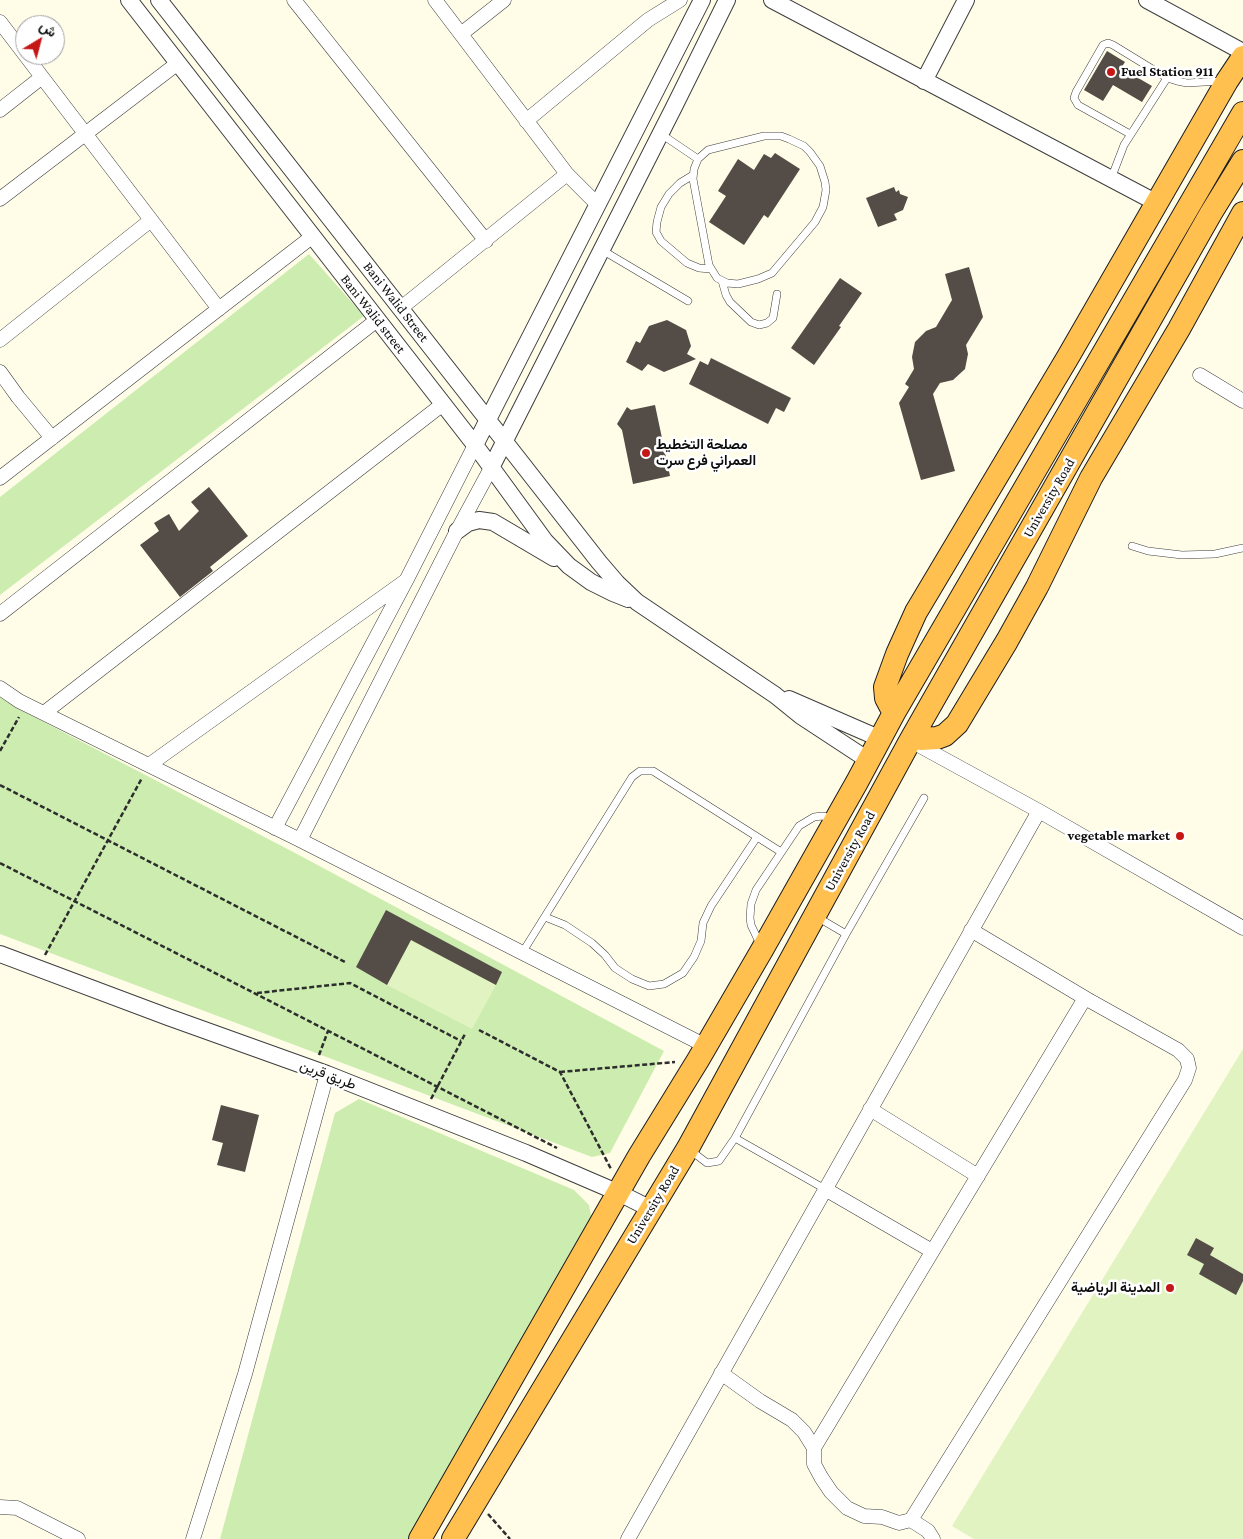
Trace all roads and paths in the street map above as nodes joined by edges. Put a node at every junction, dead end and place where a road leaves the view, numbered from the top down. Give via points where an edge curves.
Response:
1 (129, 0) edge
2 (294, 0) edge
3 (435, 0) edge
4 (504, 0) edge
5 (680, 0) edge
6 (702, 0) edge
7 (727, 0) edge
8 (772, 0) edge
9 (966, 0) edge
10 (1147, 0) edge
11 (166, 2) edge
12 (0, 22) edge
13 (461, 34) junction
14 (1243, 52) edge
15 (1243, 57) edge
16 (178, 63) junction
17 (42, 78) junction
18 (1167, 78) junction
19 (924, 81) junction
20 (1227, 81) junction
21 (653, 96) junction
22 (674, 108) junction
23 (0, 110) edge
24 (1243, 113) edge
25 (526, 121) junction
26 (85, 133) junction
27 (660, 134) junction
28 (1130, 134) junction
29 (698, 159) junction
30 (1243, 161) edge
31 (567, 174) junction
32 (693, 175) junction
33 (1111, 179) junction
34 (1243, 186) edge
35 (0, 200) edge
36 (1157, 202) junction
37 (597, 204) junction
38 (1211, 213) junction
39 (1243, 213) edge
40 (151, 220) junction
41 (313, 236) junction
42 (1237, 239) edge
43 (486, 241) junction
44 (601, 250) junction
45 (710, 269) junction
46 (722, 281) junction
47 (777, 294) dead end
48 (688, 301) dead end
49 (401, 308) junction
50 (219, 309) junction
51 (378, 320) junction
52 (0, 340) edge
53 (0, 372) edge
54 (1200, 375) dead end
55 (1243, 401) edge
56 (443, 404) junction
57 (489, 420) junction
58 (52, 438) junction
59 (504, 440) junction
60 (475, 445) junction
61 (491, 468) junction
62 (0, 478) edge
63 (457, 531) junction
64 (1132, 546) dead end
65 (1243, 548) edge
66 (569, 566) junction
67 (407, 579) junction
68 (637, 602) junction
69 (0, 614) edge
70 (0, 688) edge
71 (775, 695) junction
72 (26, 704) junction
73 (44, 713) junction
74 (888, 725) junction
75 (912, 738) junction
76 (0, 751) edge
77 (868, 760) junction
78 (148, 765) junction
79 (0, 785) edge
80 (924, 798) dead end
81 (1039, 811) junction
82 (836, 819) junction
83 (275, 828) junction
84 (757, 836) junction
85 (108, 840) junction
86 (300, 840) junction
87 (781, 852) junction
88 (0, 863) edge
89 (74, 901) junction
90 (815, 915) junction
91 (545, 917) junction
92 (1243, 928) edge
93 (971, 930) junction
94 (846, 934) junction
95 (762, 950) junction
96 (0, 954) edge
97 (522, 954) junction
98 (347, 963) dead end
99 (37, 968) junction
100 (255, 993) junction
101 (1086, 998) junction
102 (479, 1030) dead end
103 (328, 1031) junction
104 (465, 1034) dead end
105 (461, 1041) junction
106 (702, 1053) junction
107 (320, 1071) junction
108 (560, 1072) junction
109 (437, 1086) junction
110 (870, 1109) junction
111 (424, 1112) junction
112 (735, 1138) junction
113 (688, 1148) junction
114 (564, 1152) dead end
115 (978, 1176) junction
116 (622, 1188) junction
117 (825, 1189) junction
118 (651, 1210) junction
119 (932, 1251) junction
120 (721, 1373) junction
121 (814, 1448) junction
122 (476, 1499) junction
123 (0, 1507) edge
124 (911, 1520) junction
125 (78, 1539) edge
126 (193, 1539) edge
127 (420, 1539) edge
128 (453, 1539) edge
129 (510, 1539) edge
130 (628, 1539) edge
131 (933, 1539) edge

1 - 16 street, Bani Walid street
2 - 43 street
3 - 13 street
4 - 13 street
5 - 25 street via 648,20
6 - 21 street
7 - 22 street
8 - 19 street
9 - 19 street
10 - 14 street
11 - 49 street, Bani Walid Street
12 - 17 street
13 - 25 street
15 - 20 highway
16 - 26 street
16 - 41 street, Bani Walid street
17 - 23 street
17 - 26 street
18 - 20 lane via 1187,83
18 - 28 lane
18 - 28 lane via 1113,45 1108,43 1102,47 1074,98 1078,105
19 - 33 street
20 - 36 highway
21 - 22 street
21 - 37 street
22 - 27 street
24 - 74 highway, University Road
25 - 31 street
26 - 35 street
26 - 40 street
27 - 29 lane
27 - 44 street
28 - 33 lane
29 - 32 lane
29 - 46 lane via 714,147 764,136 781,136 810,152 820,166 825,182 825,199 820,215 772,273 738,284
30 - 38 highway, University Road
31 - 37 street
31 - 43 street
32 - 45 lane
32 - 45 lane via 669,194 661,207 656,232 661,241 686,263
33 - 36 street
34 - 38 highway via 1227,205
36 - 74 highway via 916,612 885,687
37 - 57 street
38 - 75 highway, University Road
39 - 42 highway
40 - 50 street
40 - 52 street
41 - 50 street
41 - 51 street, Bani Walid street
42 - 75 highway via 1179,329 1092,478 1037,587 957,724 937,738
43 - 49 street
44 - 48 lane
44 - 59 street
45 - 46 lane
46 - 47 lane via 730,302 751,322 759,325 767,324 773,318
49 - 57 street, Bani Walid Street
50 - 58 street
51 - 56 street, Bani Walid street
51 - 69 street
53 - 58 street
54 - 55 street
56 - 60 street, Bani Walid street
56 - 73 street
57 - 59 street, Bani Walid Street
57 - 60 street
58 - 62 street
59 - 61 street
59 - 68 street, Bani Walid Street via 599,562
60 - 61 street, Bani Walid street
60 - 67 street
61 - 63 street
61 - 66 street, Bani Walid street via 545,541
63 - 66 street via 468,523 480,520 493,522
63 - 86 street
64 - 65 lane via 1182,555 1215,554
66 - 68 street, Bani Walid street via 591,582
67 - 78 street
67 - 83 street
68 - 71 street
70 - 72 street
71 - 74 street
71 - 77 street
72 - 73 street
72 - 76 path
73 - 78 street
74 - 77 highway, University Road
75 - 81 street
75 - 90 highway, University Road
77 - 82 highway, University Road
78 - 83 street
78 - 85 path
79 - 85 path
80 - 94 lane
81 - 92 street
81 - 93 street
82 - 87 lane via 822,816 806,821 793,833
82 - 95 highway, University Road
83 - 86 street
84 - 87 lane
84 - 91 lane via 653,771 640,770 632,777
84 - 91 lane via 703,923 702,941 694,957 683,973 664,984 649,986 632,979 615,968 592,943 565,925
85 - 89 path
85 - 98 path
86 - 97 street
87 - 95 lane via 756,890 751,904 751,925
88 - 89 path
89 - 99 path
89 - 100 path
90 - 94 lane
90 - 113 highway, University Road
91 - 97 lane
93 - 101 street
93 - 110 street
94 - 112 lane
95 - 106 highway, University Road
96 - 99 street, طريق قرين
97 - 106 street
99 - 107 street, طريق قرين
100 - 103 path
100 - 105 path via 350,983
101 - 115 street
101 - 124 street via 1178,1050 1187,1059 1189,1068 1185,1080
102 - 108 path
103 - 107 path
103 - 109 path
104 - 105 path
105 - 109 path
106 - 108 path
106 - 116 highway, University Road
107 - 111 street, طريق قرين
107 - 126 street via 245,1374
108 - 116 path
109 - 111 path
109 - 114 path
110 - 115 street
110 - 117 street
111 - 116 street, طريق قرين
112 - 113 lane via 719,1161 707,1163
112 - 117 lane
113 - 118 highway, University Road
115 - 119 street
116 - 118 street, طريق قرين
116 - 127 highway, University Road
117 - 119 street
117 - 120 street
118 - 122 highway, University Road
119 - 121 street
120 - 121 street via 760,1402 792,1420
120 - 130 street
121 - 124 street via 814,1464 821,1477 847,1508 864,1516 882,1517 899,1523
122 - 128 highway, University Road
122 - 129 path
123 - 125 street via 17,1508
124 - 131 street via 928,1531

